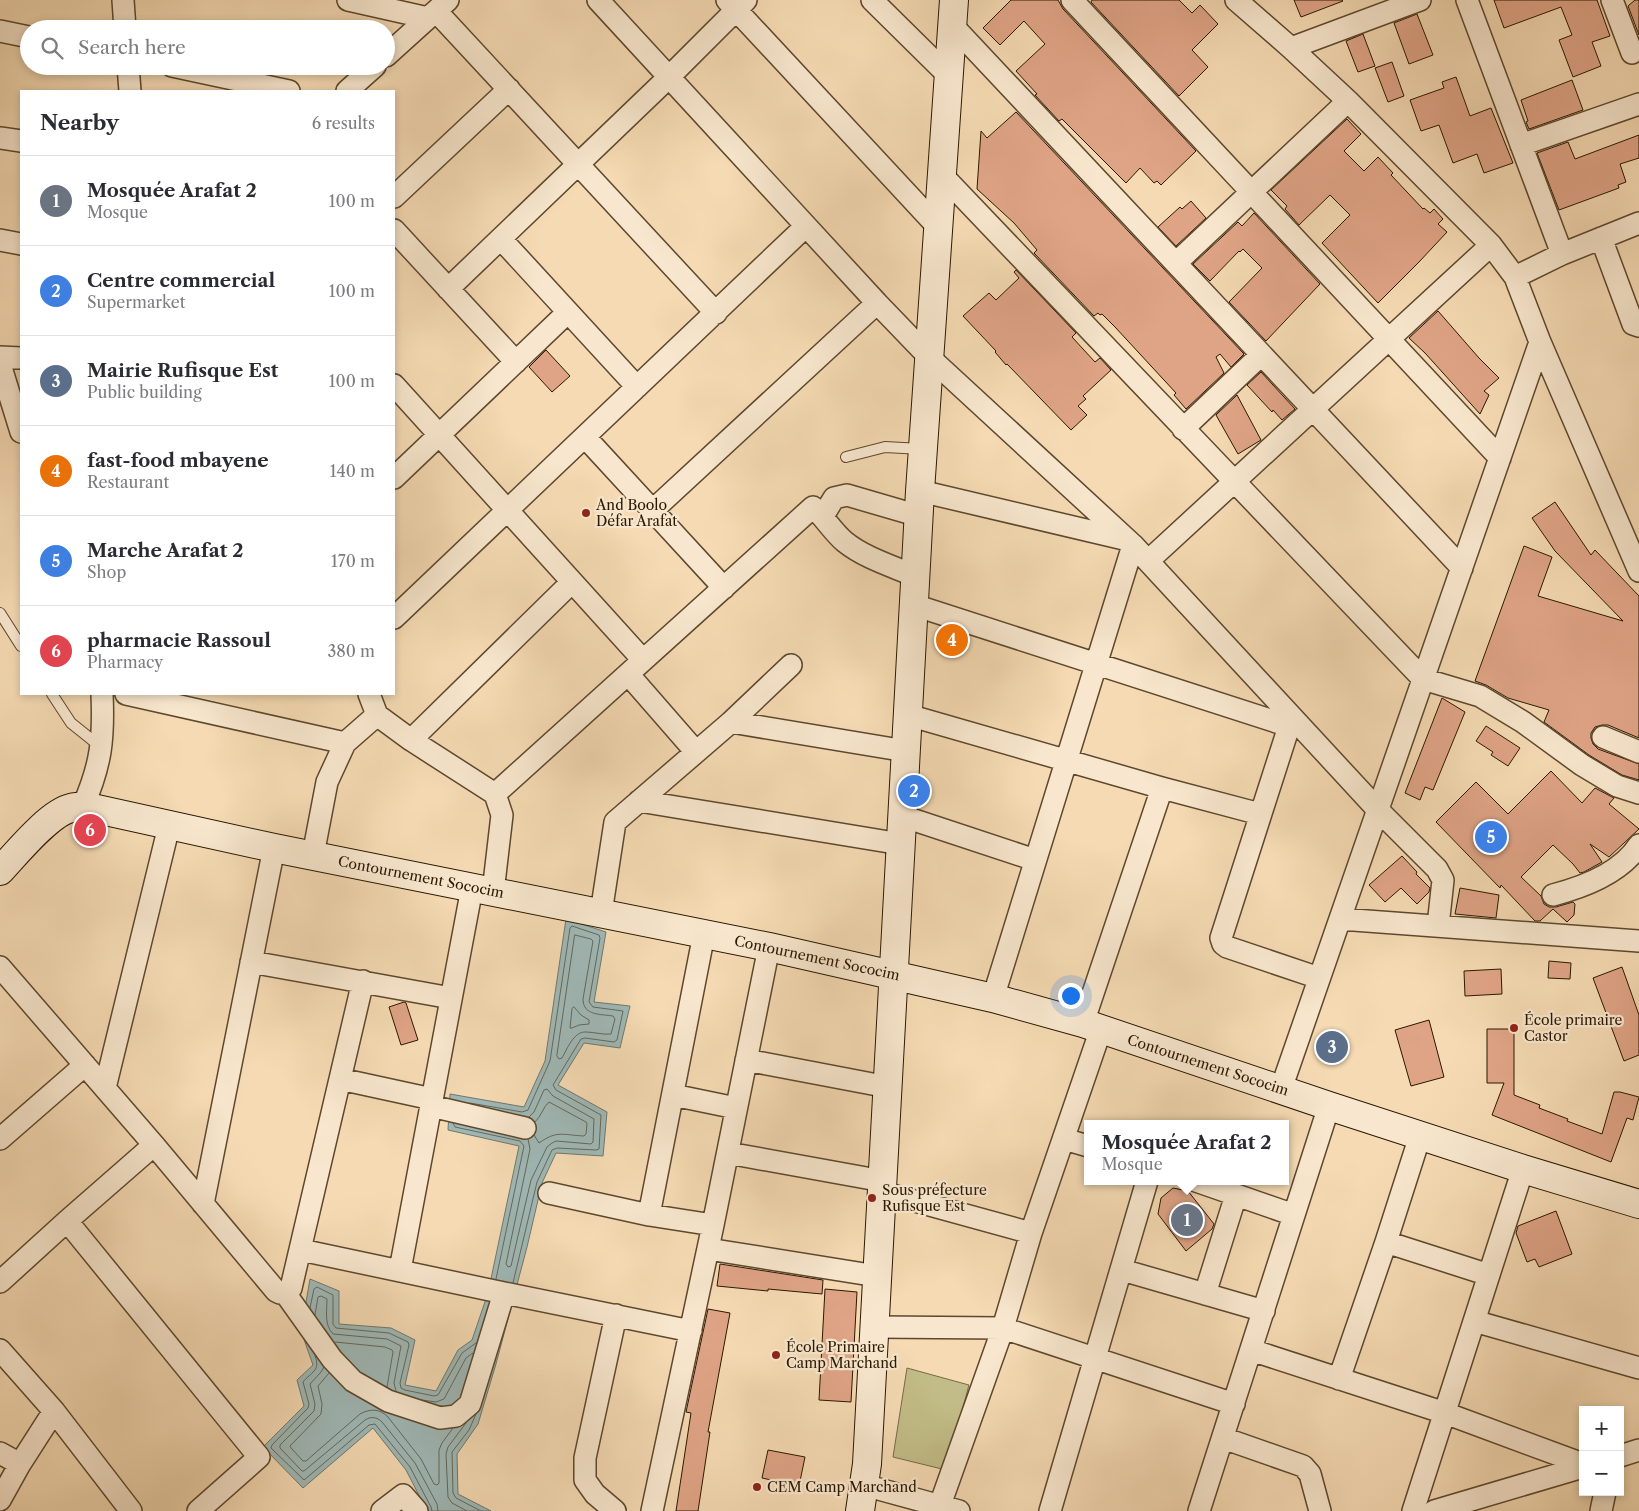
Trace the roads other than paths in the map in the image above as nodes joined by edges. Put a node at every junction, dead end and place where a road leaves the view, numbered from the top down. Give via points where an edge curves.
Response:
1 (122, 0) edge
2 (348, 0) edge
3 (598, 0) edge
4 (872, 0) edge
5 (1072, 0) edge
6 (1236, 0) edge
7 (1420, 0) edge
8 (1467, 0) edge
9 (1612, 0) edge
10 (736, 3) edge
11 (438, 10) edge
12 (953, 13) edge
13 (124, 20) edge
14 (0, 31) edge
15 (20, 35) edge
16 (395, 48) edge
17 (1291, 48) junction
18 (1632, 53) dead end
19 (129, 75) edge
20 (214, 75) edge
21 (365, 75) edge
22 (949, 76) junction
23 (669, 77) junction
24 (509, 89) junction
25 (130, 90) edge
26 (284, 90) edge
27 (348, 90) edge
28 (1348, 101) junction
29 (1639, 104) edge
30 (0, 138) edge
31 (20, 141) edge
32 (1521, 145) junction
33 (578, 164) junction
34 (942, 174) junction
35 (1251, 192) junction
36 (395, 197) edge
37 (1639, 224) edge
38 (806, 226) junction
39 (938, 227) junction
40 (395, 231) edge
41 (501, 238) junction
42 (1601, 238) junction
43 (0, 240) edge
44 (20, 244) edge
45 (1491, 245) junction
46 (1562, 254) junction
47 (1176, 263) junction
48 (1515, 277) junction
49 (448, 289) junction
50 (877, 303) junction
51 (568, 312) junction
52 (716, 313) junction
53 (1639, 326) edge
54 (1388, 339) junction
55 (1540, 342) junction
56 (1261, 355) junction
57 (0, 357) edge
58 (20, 358) edge
59 (929, 358) junction
60 (516, 362) junction
61 (0, 364) edge
62 (395, 386) edge
63 (638, 387) junction
64 (1312, 409) junction
65 (20, 429) edge
66 (1183, 429) junction
67 (438, 435) junction
68 (585, 437) junction
69 (923, 449) junction
70 (846, 457) dead end
71 (1500, 458) junction
72 (395, 477) edge
73 (1234, 482) junction
74 (919, 503) junction
75 (507, 510) junction
76 (653, 510) junction
77 (823, 516) junction
78 (1130, 542) junction
79 (1148, 561) junction
80 (1462, 568) junction
81 (1639, 571) edge
82 (915, 576) junction
83 (572, 582) junction
84 (724, 588) junction
85 (914, 605) junction
86 (0, 613) edge
87 (395, 617) edge
88 (20, 644) edge
89 (643, 660) junction
90 (1096, 664) junction
91 (791, 665) dead end
92 (628, 674) junction
93 (1423, 679) junction
94 (53, 695) edge
95 (102, 695) edge
96 (130, 695) edge
97 (369, 695) edge
98 (377, 715) junction
99 (908, 715) junction
100 (731, 722) junction
101 (1290, 722) junction
102 (1603, 737) dead end
103 (411, 740) junction
104 (345, 743) junction
105 (101, 748) junction
106 (906, 751) junction
107 (696, 752) junction
108 (1639, 752) edge
109 (1067, 760) junction
110 (1162, 788) junction
111 (1639, 793) edge
112 (495, 794) junction
113 (639, 801) junction
114 (83, 806) junction
115 (1378, 810) junction
116 (1260, 814) junction
117 (902, 816) junction
118 (169, 826) junction
119 (901, 844) junction
120 (1639, 845) edge
121 (274, 848) junction
122 (313, 855) junction
123 (1035, 860) junction
124 (0, 871) edge
125 (483, 890) junction
126 (1553, 895) dead end
127 (601, 914) junction
128 (1340, 919) junction
129 (1438, 926) junction
130 (704, 934) junction
131 (1639, 942) edge
132 (769, 947) junction
133 (252, 962) junction
134 (0, 966) edge
135 (894, 975) junction
136 (1319, 978) junction
137 (363, 981) junction
138 (451, 998) junction
139 (993, 998) junction
140 (1092, 1026) junction
141 (746, 1060) junction
142 (85, 1065) junction
143 (340, 1079) junction
144 (888, 1087) junction
145 (105, 1088) junction
146 (1281, 1089) junction
147 (672, 1095) junction
148 (432, 1103) junction
149 (1329, 1106) junction
150 (736, 1108) junction
151 (525, 1128) dead end
152 (2, 1134) edge
153 (1420, 1136) junction
154 (1064, 1139) junction
155 (154, 1145) junction
156 (1084, 1145) edge
157 (728, 1153) junction
158 (1523, 1169) junction
159 (1146, 1185) edge
160 (1207, 1185) edge
161 (882, 1187) junction
162 (549, 1193) dead end
163 (1236, 1195) junction
164 (1638, 1198) edge
165 (203, 1204) junction
166 (649, 1215) junction
167 (1294, 1215) junction
168 (67, 1221) junction
169 (713, 1225) junction
170 (1031, 1233) junction
171 (1386, 1242) junction
172 (708, 1249) junction
173 (301, 1250) junction
174 (400, 1270) junction
175 (1122, 1270) junction
176 (1489, 1275) junction
177 (877, 1276) junction
178 (0, 1282) edge
179 (285, 1292) junction
180 (504, 1294) junction
181 (1205, 1294) junction
182 (1264, 1311) junction
183 (616, 1315) junction
184 (1474, 1321) junction
185 (874, 1327) junction
186 (1003, 1328) junction
187 (691, 1331) junction
188 (0, 1350) edge
189 (1251, 1350) junction
190 (1094, 1358) junction
191 (1639, 1368) edge
192 (1339, 1379) junction
193 (1234, 1404) junction
194 (54, 1411) junction
195 (1445, 1413) junction
196 (1223, 1438) junction
197 (1639, 1450) edge
198 (0, 1453) edge
199 (1624, 1455) edge
200 (1579, 1463) edge
201 (20, 1464) junction
202 (1579, 1466) edge
203 (1604, 1496) edge
204 (862, 1498) edge
205 (0, 1500) edge
206 (949, 1508) edge
207 (131, 1511) edge
208 (198, 1511) edge
209 (382, 1511) edge
210 (417, 1511) edge
211 (615, 1511) edge
212 (652, 1511) edge
213 (1050, 1511) edge
214 (1200, 1511) edge
215 (1320, 1511) edge
216 (1413, 1511) edge
217 (1434, 1511) edge
218 (1601, 1511) edge

1 - 13 street
2 - 11 street
3 - 23 street
4 - 22 street
5 - 35 street
6 - 17 street
7 - 17 street
8 - 32 street
9 - 18 street
10 - 23 street
10 - 39 street
11 - 16 street
11 - 24 street
12 - 22 street
12 - 47 street
14 - 15 street
17 - 28 street
19 - 25 street
20 - 26 street
21 - 27 street
22 - 34 street
23 - 33 street
23 - 38 street
24 - 33 street
24 - 36 street
28 - 35 street
28 - 45 street
29 - 32 street
30 - 31 street
32 - 46 street
33 - 41 street
33 - 52 street
34 - 39 street
34 - 66 street
35 - 47 street
35 - 54 street
37 - 42 street
38 - 50 street
38 - 52 street
39 - 59 street
40 - 49 street
41 - 49 street
41 - 51 street
42 - 46 street
42 - 53 street via 1633,324
43 - 44 street
45 - 48 street
45 - 54 street
46 - 48 street
47 - 56 street
48 - 55 street
49 - 60 street
50 - 59 street
50 - 76 street
51 - 60 street
51 - 63 street
52 - 63 street
54 - 64 street
54 - 71 street
55 - 71 street
55 - 81 street
56 - 64 street
56 - 66 street
57 - 58 street
59 - 69 street
59 - 78 street
60 - 67 street
61 - 65 street
62 - 67 street
63 - 68 street
64 - 73 street
64 - 80 street
66 - 73 street
67 - 72 street
67 - 75 street
68 - 75 street
68 - 76 street
69 - 70 lane via 885,447
69 - 74 street
71 - 80 street
73 - 79 street
73 - 93 street
74 - 77 street via 846,495 834,498
74 - 78 street
74 - 82 street
75 - 83 street
75 - 87 street
76 - 84 street
77 - 82 street via 855,549
77 - 84 street via 813,507
78 - 79 street
78 - 90 street
79 - 101 street
80 - 93 street
82 - 85 street
83 - 89 street
83 - 103 street
84 - 89 street
85 - 90 street
85 - 99 street
86 - 88 lane
89 - 92 street
90 - 101 street
90 - 109 street
91 - 100 street
92 - 107 street
92 - 112 street
93 - 111 street via 1480,696 1523,722 1582,765 1617,786
93 - 115 street
94 - 105 lane via 71,723
95 - 105 street
96 - 104 street
97 - 98 street
98 - 103 street
98 - 104 street
99 - 106 street
99 - 109 street
100 - 106 street
100 - 107 street
101 - 115 street
101 - 116 street
102 - 108 street
103 - 112 street
104 - 122 street via 327,782
105 - 114 street via 93,784
106 - 117 street
107 - 113 street
109 - 110 street
109 - 123 street
110 - 116 street
110 - 140 street
112 - 125 street via 502,814
113 - 119 street
113 - 127 street via 615,822
114 - 118 street, Contournement Sococim
114 - 124 street via 70,808 56,816
115 - 128 street
115 - 129 street via 1437,869 1443,880
116 - 136 street via 1221,938 1223,944
117 - 119 street
117 - 123 street
118 - 121 street, Contournement Sococim
118 - 145 street
119 - 135 street
120 - 126 street via 1633,854 1604,876
121 - 122 street, Contournement Sococim
121 - 133 street
122 - 125 street, Contournement Sococim
123 - 139 street
125 - 127 street, Contournement Sococim
125 - 138 street
127 - 130 street, Contournement Sococim
128 - 129 street
128 - 136 street
129 - 131 street
130 - 132 street, Contournement Sococim
130 - 147 street
132 - 135 street, Contournement Sococim
132 - 141 street
133 - 137 street
133 - 165 street
134 - 142 street
135 - 139 street, Contournement Sococim
135 - 144 street
136 - 146 street
137 - 138 street
137 - 143 street
138 - 148 street
139 - 140 street, Contournement Sococim
140 - 146 street, Contournement Sococim
140 - 154 street
141 - 144 street
141 - 150 street
142 - 145 street
142 - 152 street
143 - 148 street
143 - 173 street
144 - 161 street
145 - 155 street
146 - 149 street, Contournement Sococim
147 - 150 street
147 - 166 street
148 - 151 street
148 - 174 street
149 - 153 street, Contournement Sococim
149 - 167 street
150 - 157 street
153 - 158 street, Contournement Sococim
153 - 171 street
154 - 156 street
154 - 170 street
155 - 165 street
155 - 168 street
157 - 161 street
157 - 169 street
158 - 164 street, Contournement Sococim
158 - 176 street
159 - 175 street
160 - 163 street
161 - 170 street
161 - 177 street
162 - 166 street
163 - 167 street
163 - 181 street
165 - 179 street via 276,1291
166 - 169 street
167 - 182 street
168 - 178 street
168 - 208 street via 259,1457
169 - 172 street
170 - 186 street
171 - 176 street
171 - 192 street
172 - 177 street
172 - 187 street
173 - 174 street
173 - 179 street via 291,1288
174 - 180 street
175 - 181 street
175 - 190 street
176 - 184 street
177 - 185 street
179 - 180 street via 332,1359 353,1382 388,1401 440,1418 456,1416 470,1404
180 - 183 street
181 - 182 street
182 - 189 street
183 - 187 street
183 - 211 street via 585,1458 585,1480 595,1494
184 - 191 street
184 - 195 street
185 - 186 street
185 - 204 street via 867,1464
186 - 190 street
186 - 206 street
187 - 212 street
188 - 194 street
189 - 192 street
189 - 193 street
190 - 193 street
190 - 213 street
192 - 195 street
193 - 196 street
194 - 201 street
194 - 207 street
195 - 200 street
195 - 216 street
196 - 214 street
196 - 215 street via 1303,1466 1310,1474
197 - 199 street
198 - 201 street
201 - 205 street
202 - 217 street
203 - 218 street
204 - 206 street
209 - 210 street via 403,1495

